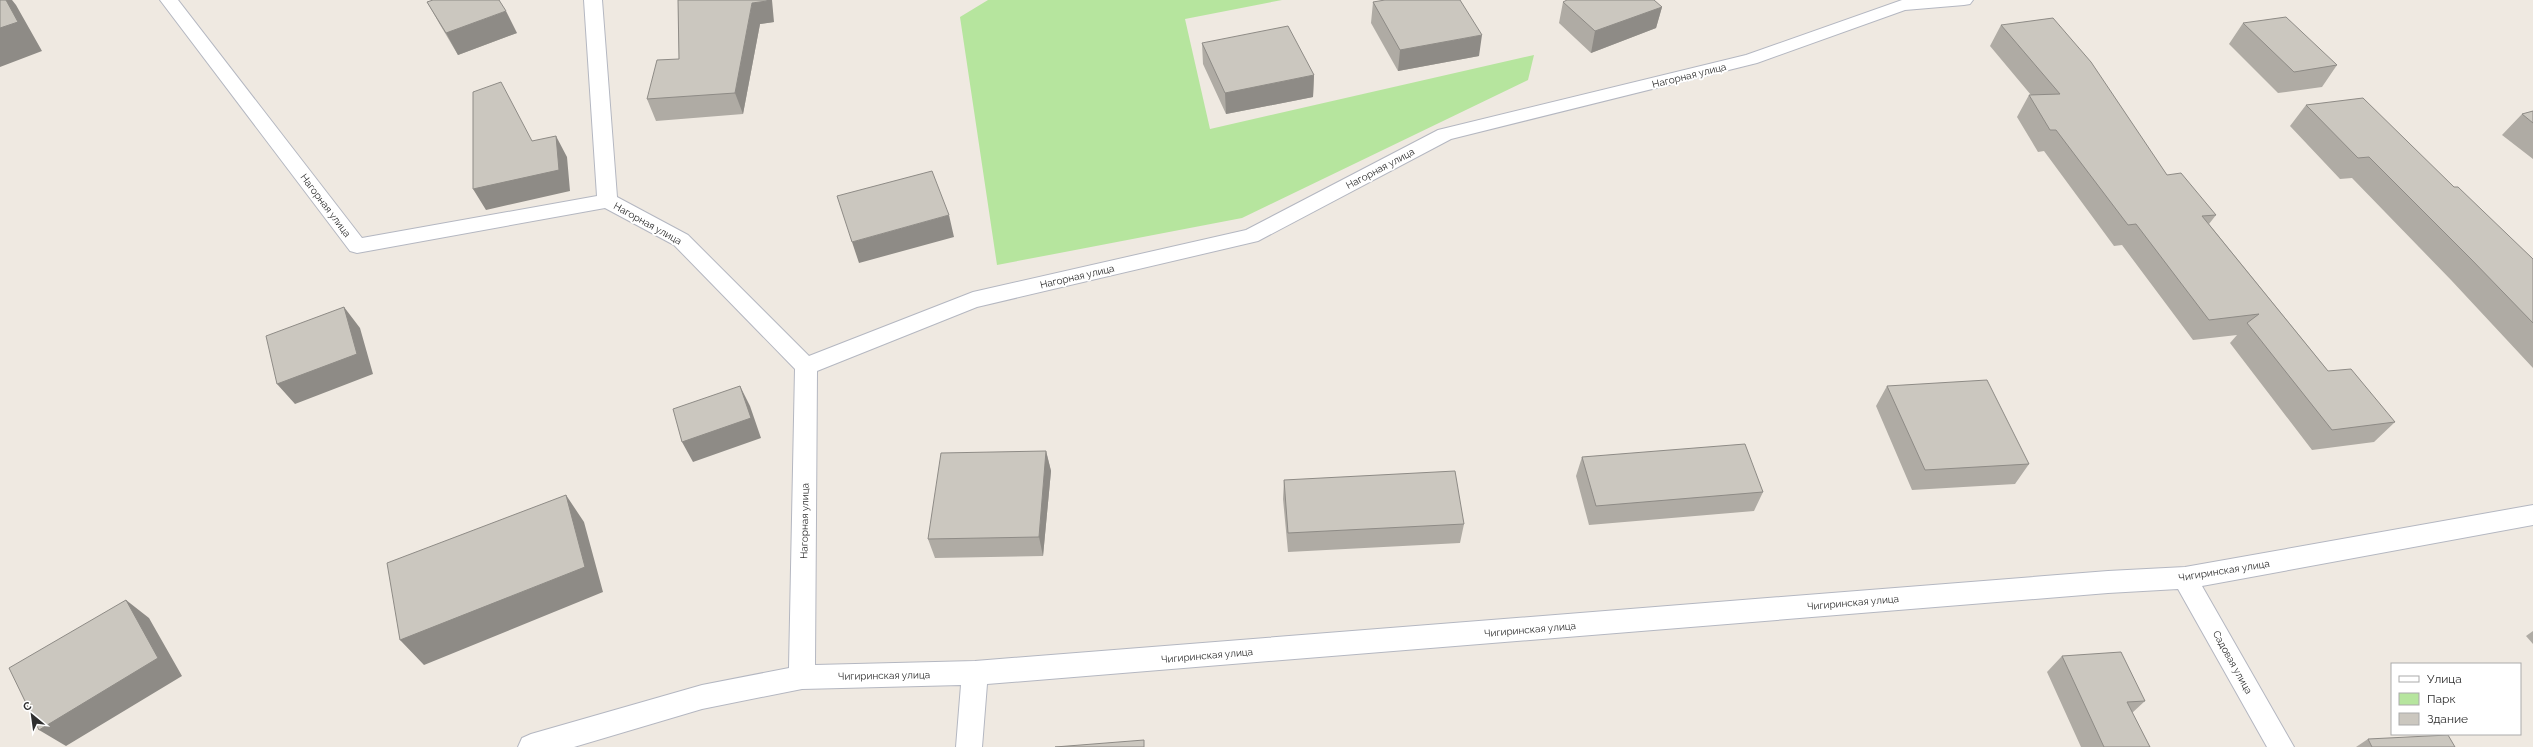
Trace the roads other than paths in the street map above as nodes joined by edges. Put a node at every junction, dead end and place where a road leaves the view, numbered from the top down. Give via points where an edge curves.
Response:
1 (169, 0) edge
2 (593, 0) edge
3 (1964, 0) edge
4 (607, 201) junction
5 (806, 366) junction
6 (2533, 515) edge
7 (2185, 578) junction
8 (975, 674) junction
9 (802, 677) junction
10 (531, 747) edge
11 (970, 747) edge
12 (2281, 747) edge

1 - 4 street, Нагорная улица via 357,246
2 - 4 street, Нагорная улица
3 - 5 street, Нагорная улица via 1903,5 1751,59 1445,134 1251,236 973,300
4 - 5 street, Нагорная улица via 681,240
5 - 9 street, Нагорная улица
6 - 7 street, Чигиринская улица
7 - 8 street, Чигиринская улица via 2092,583
7 - 12 street, Садовая улица
8 - 9 street, Чигиринская улица
8 - 11 street
9 - 10 street, Чигиринская улица via 702,697

